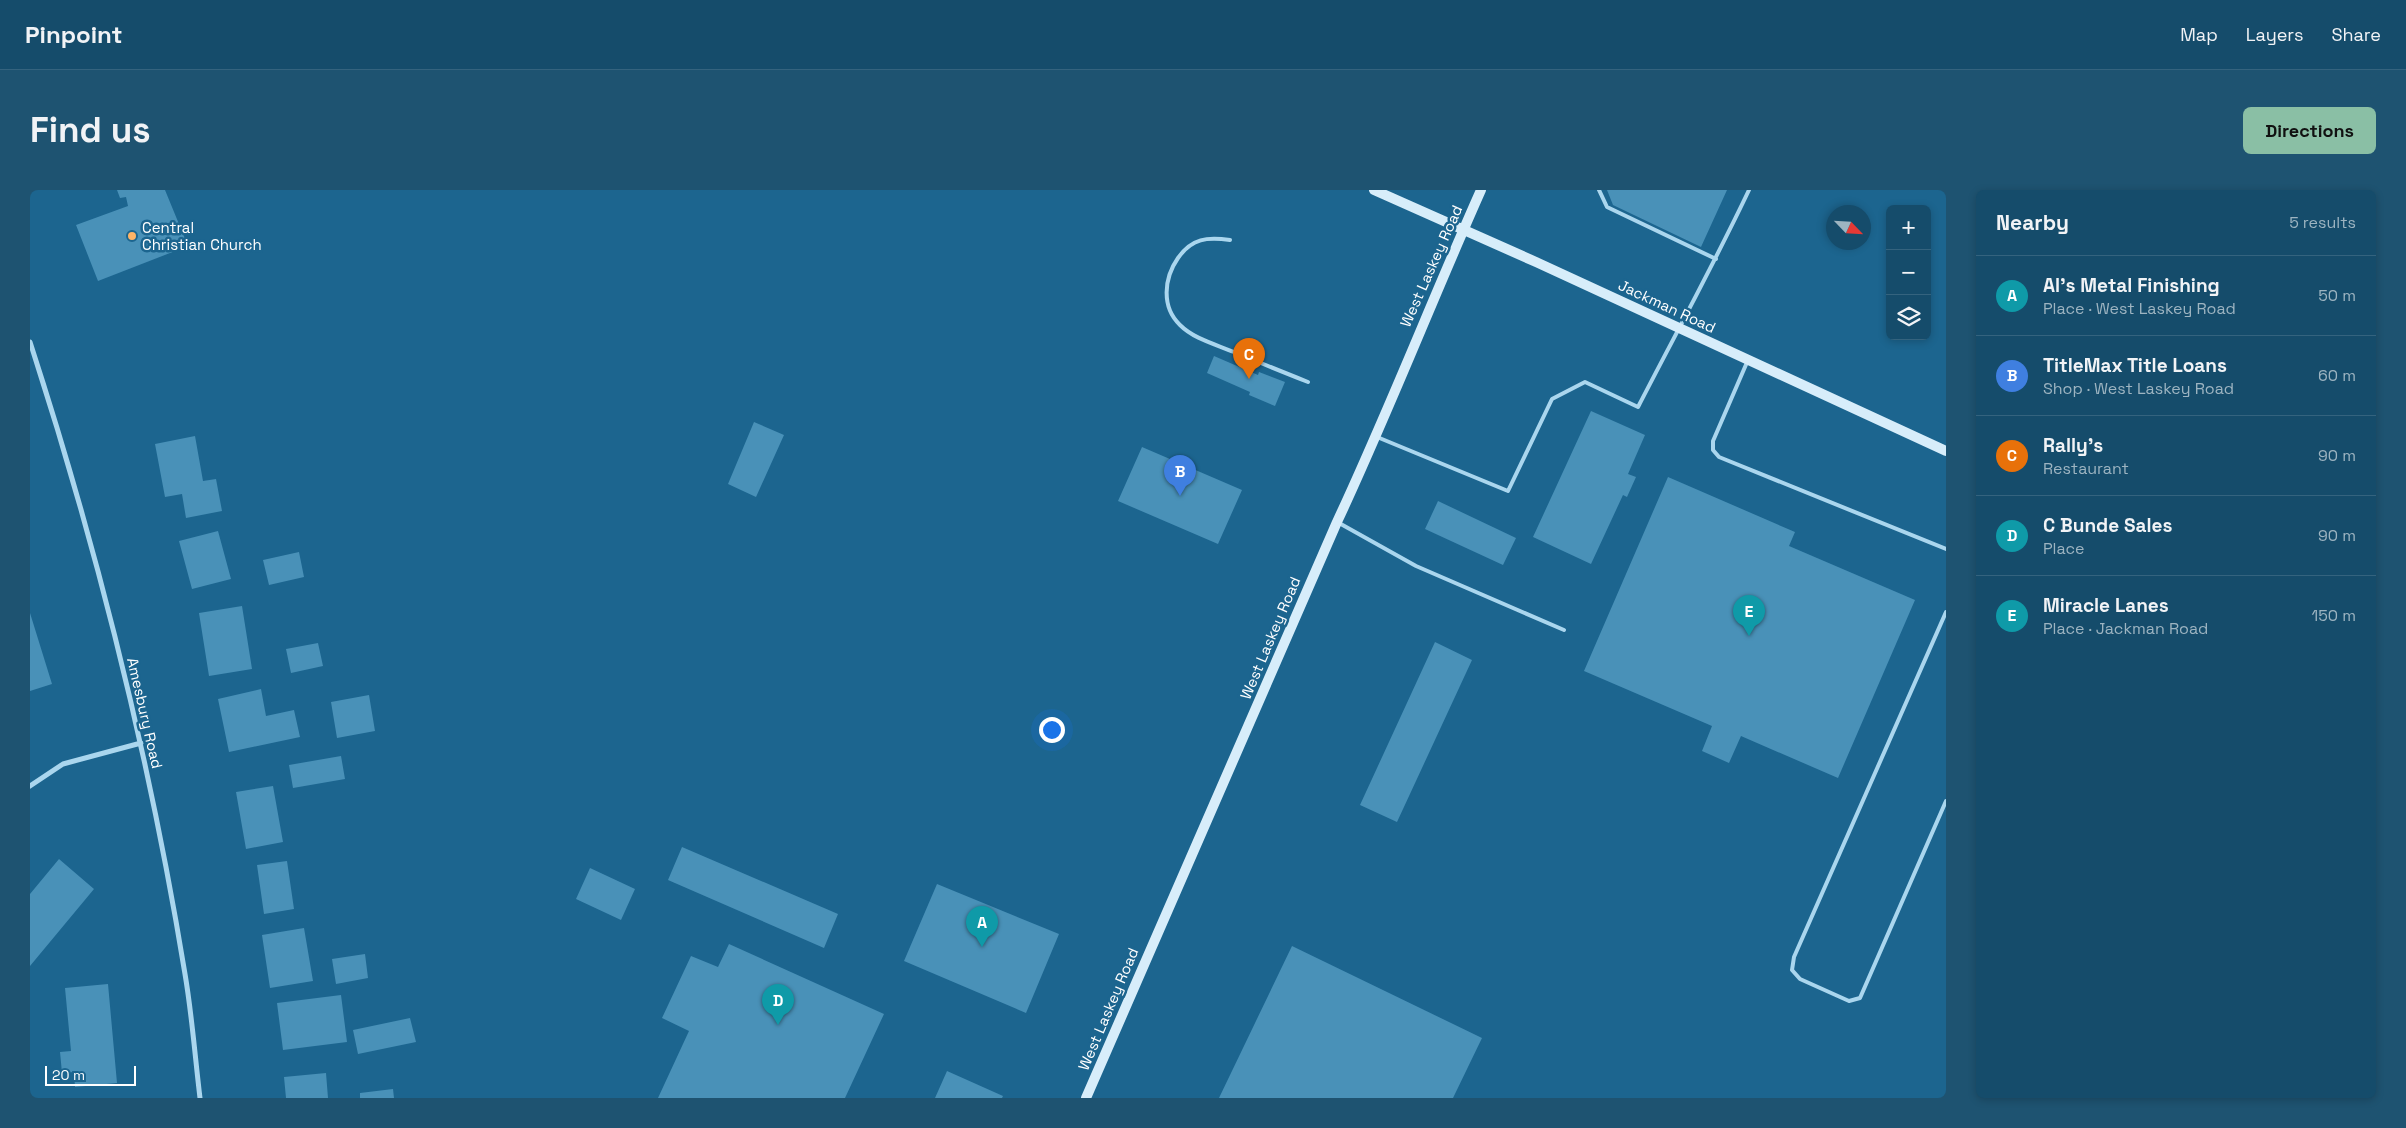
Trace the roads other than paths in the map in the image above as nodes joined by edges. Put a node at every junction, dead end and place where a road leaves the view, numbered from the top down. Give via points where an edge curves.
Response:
1 (1374, 190) edge
2 (1481, 190) edge
3 (1600, 190) edge
4 (1749, 190) edge
5 (1463, 230) junction
6 (1230, 240) dead end
7 (1716, 258) junction
8 (1678, 328) junction
9 (30, 342) edge
10 (1748, 360) junction
11 (1308, 382) dead end
12 (1376, 437) junction
13 (1946, 452) edge
14 (1337, 522) junction
15 (1946, 549) edge
16 (1946, 612) edge
17 (1564, 630) dead end
18 (141, 743) junction
19 (30, 786) edge
20 (1946, 801) edge
21 (200, 1098) edge
22 (1086, 1098) edge

1 - 5 main road, Jackman Road
2 - 5 main road, West Laskey Road
3 - 7 lane via 1607,207
4 - 7 lane
5 - 8 main road, Jackman Road
5 - 12 main road, West Laskey Road
6 - 11 lane via 1198,240 1182,252 1170,272 1166,287 1172,315 1178,324 1199,338
7 - 8 lane
8 - 10 main road, Jackman Road
8 - 12 lane via 1638,407 1584,382 1552,399 1508,491
9 - 18 street, Amesbury Road via 87,531
10 - 13 main road, Jackman Road
10 - 15 lane via 1713,441 1713,450 1719,457
12 - 14 main road, West Laskey Road
14 - 17 lane via 1416,566
14 - 22 main road, West Laskey Road
16 - 20 lane via 1794,957 1792,970 1800,978 1849,1000 1860,998
18 - 19 street via 62,764
18 - 21 street, Amesbury Road via 186,975

